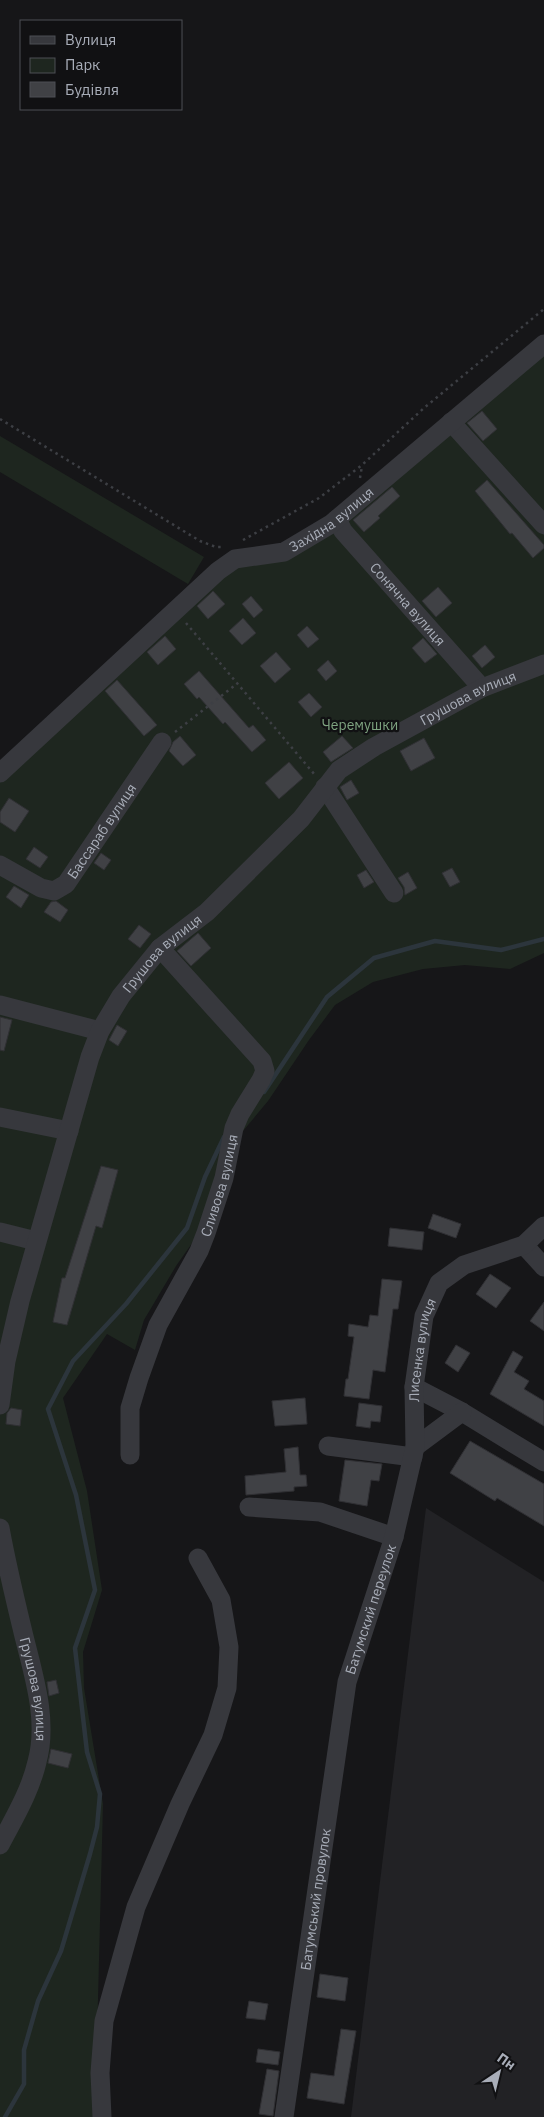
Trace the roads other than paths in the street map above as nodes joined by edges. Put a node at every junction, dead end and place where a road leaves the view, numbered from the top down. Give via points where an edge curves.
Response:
1 (544, 344) edge
2 (451, 422) junction
3 (337, 519) junction
4 (544, 525) edge
5 (544, 664) edge
6 (482, 688) junction
7 (162, 742) road end
8 (0, 773) edge
9 (325, 787) junction
10 (0, 865) edge
11 (394, 893) dead end
12 (160, 948) junction
13 (0, 1005) edge
14 (100, 1031) junction
15 (0, 1117) edge
16 (69, 1131) junction
17 (544, 1226) edge
18 (0, 1232) edge
19 (36, 1241) junction
20 (524, 1246) junction
21 (544, 1267) edge
22 (414, 1387) junction
23 (0, 1405) edge
24 (462, 1412) junction
25 (328, 1446) dead end
26 (414, 1452) junction
27 (130, 1455) dead end
28 (544, 1462) edge
29 (249, 1507) dead end
30 (0, 1528) edge
31 (394, 1537) junction
32 (198, 1558) dead end
33 (347, 1682) joint
34 (0, 1845) edge
35 (102, 2117) edge
36 (284, 2117) edge

1 - 2 street, Західна вулиця
2 - 3 street, Західна вулиця
2 - 4 street
3 - 6 street, Сонячна вулиця via 343,531
3 - 8 street, Західна вулиця via 284,552 235,560 218,570
5 - 6 street, Грушова вулиця
6 - 9 street, Грушова вулиця via 374,747 339,770
7 - 10 street, Бассараб вулиця via 66,884 54,891 41,888
9 - 11 street
9 - 12 street, Грушова вулиця via 301,819 207,912
12 - 14 street, Грушова вулиця via 121,996
12 - 27 street, Сливова вулиця via 262,1061 265,1071 234,1128 224,1178 199,1251 158,1326 139,1378 130,1408
13 - 14 street
14 - 16 street, Грушова вулиця
15 - 16 street
16 - 19 street, Грушова вулиця
17 - 20 street, Лисенка вулиця
18 - 19 street
19 - 23 street, Грушова вулиця via 8,1352
20 - 21 street
20 - 22 street, Лисенка вулиця via 464,1265 439,1283 424,1316
22 - 24 street
22 - 26 street, Лисенка вулиця
24 - 26 street
24 - 28 street
25 - 26 street
26 - 31 street, Лисенка вулиця
29 - 31 street via 320,1512
30 - 34 street, Грушова вулиця via 38,1693 42,1727 38,1761 26,1796
31 - 33 street, Батумский переулок
32 - 35 street via 221,1600 229,1647 227,1688 213,1735 136,1907 104,2021 100,2073
33 - 36 street, Батумський провулок

